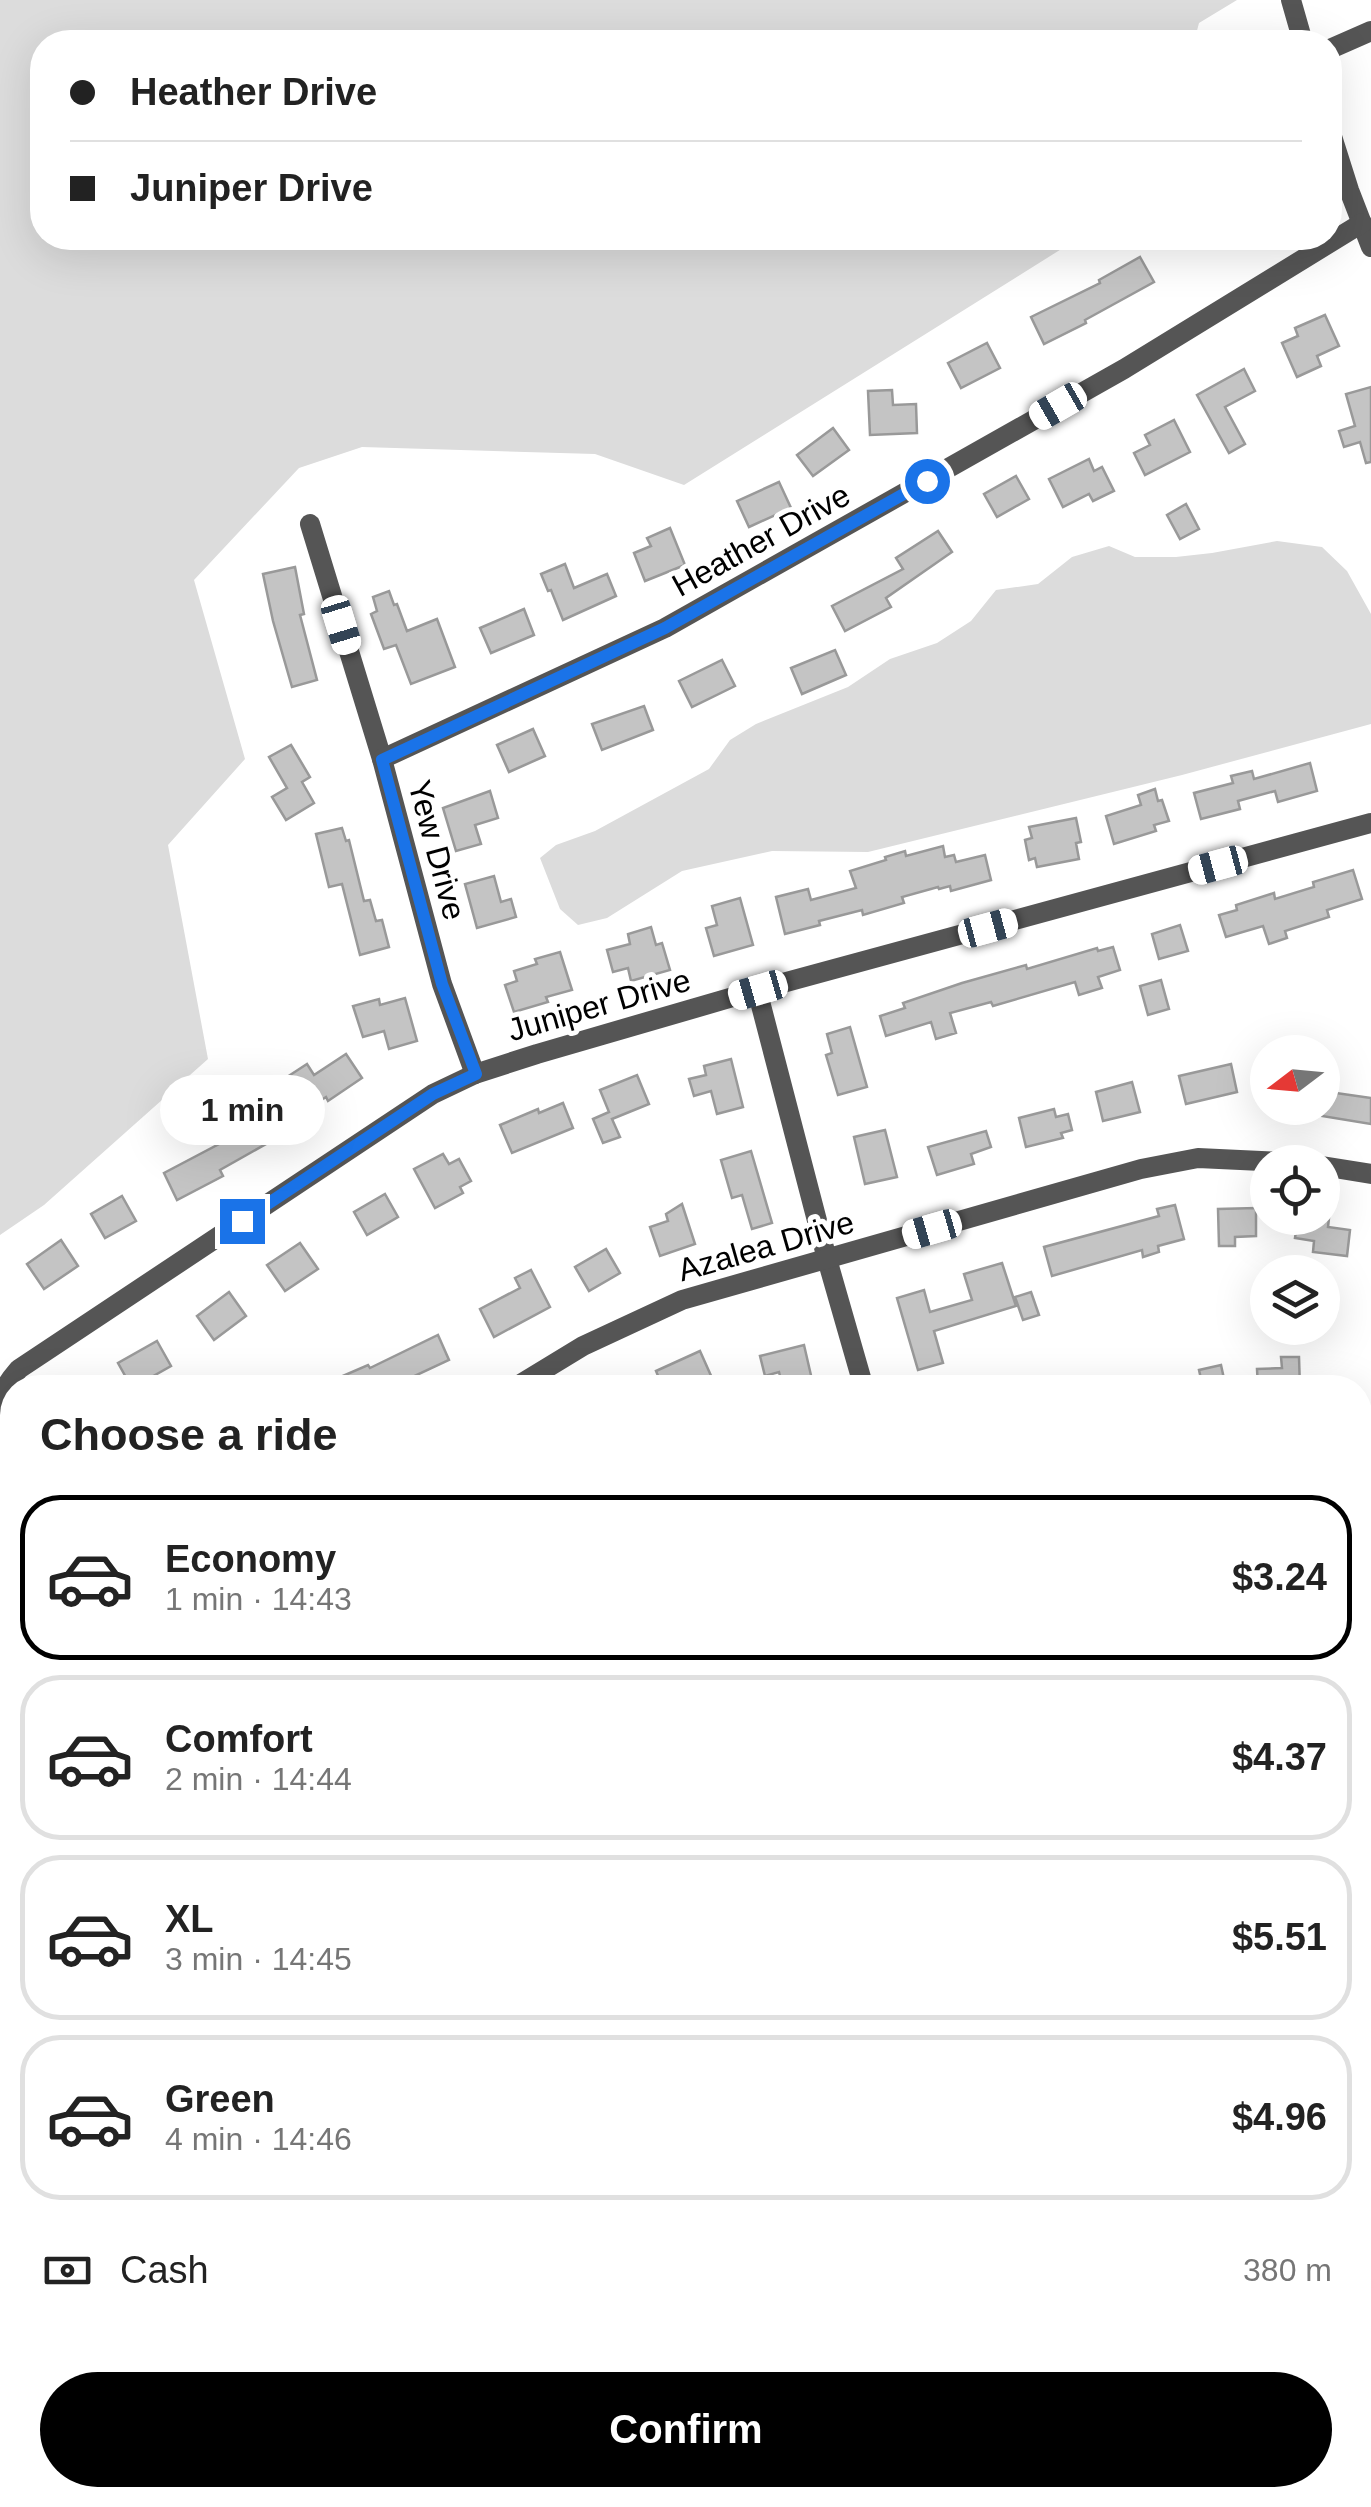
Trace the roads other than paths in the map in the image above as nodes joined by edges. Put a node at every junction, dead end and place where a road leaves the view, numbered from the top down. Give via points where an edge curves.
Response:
1 (1291, 0) edge
2 (1300, 30) edge
3 (1371, 32) edge
4 (1342, 44) edge
5 (1342, 165) edge
6 (1362, 223) junction
7 (1342, 235) edge
8 (1371, 247) edge
9 (1318, 250) edge
10 (310, 524) dead end
11 (382, 760) junction
12 (1371, 823) edge
13 (758, 990) junction
14 (476, 1074) junction
15 (1250, 1160) edge
16 (1340, 1169) edge
17 (1371, 1174) edge
18 (827, 1259) junction
19 (14, 1375) edge
20 (535, 1375) edge
21 (860, 1375) edge

1 - 2 street
3 - 4 street
5 - 6 street
6 - 7 street, Heather Drive
6 - 8 street
9 - 11 street, Heather Drive via 1124,369 665,628
10 - 11 street, Yew Drive
11 - 14 street, Yew Drive via 442,984
12 - 13 street, Juniper Drive
13 - 14 street, Juniper Drive
13 - 18 street
14 - 19 street, Juniper Drive via 433,1094
15 - 18 street, Azalea Drive via 1198,1158 1141,1169
16 - 17 street
18 - 20 street, Azalea Drive via 682,1300
18 - 21 street

